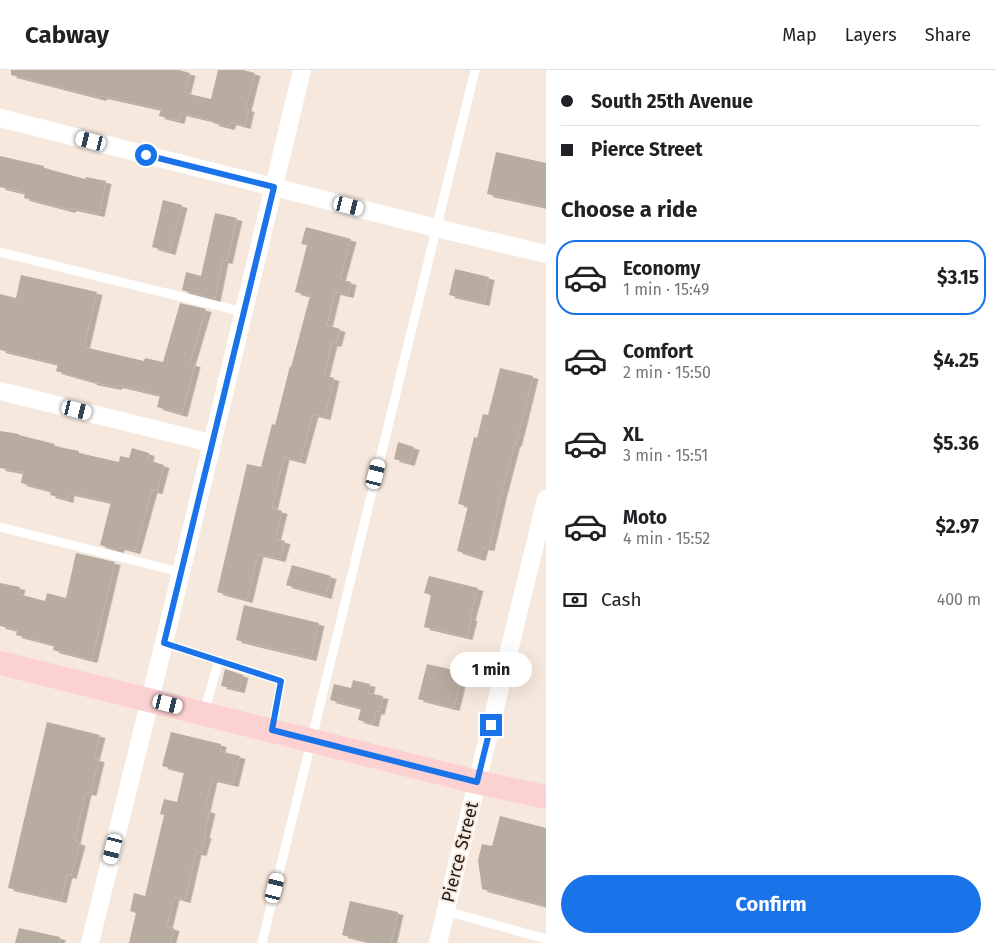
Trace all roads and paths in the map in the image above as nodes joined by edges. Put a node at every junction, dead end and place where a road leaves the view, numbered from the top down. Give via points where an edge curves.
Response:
1 (302, 70) edge
2 (476, 70) edge
3 (0, 118) edge
4 (274, 187) junction
5 (436, 228) junction
6 (0, 252) edge
7 (546, 254) edge
8 (243, 312) junction
9 (0, 391) edge
10 (211, 443) junction
11 (546, 499) edge
12 (0, 527) edge
13 (180, 572) junction
14 (164, 643) junction
15 (219, 660) junction
16 (0, 663) edge
17 (149, 699) junction
18 (204, 713) junction
19 (272, 730) junction
20 (311, 740) junction
21 (477, 782) junction
22 (546, 797) edge
23 (446, 911) junction
24 (546, 939) edge
25 (90, 943) edge
26 (262, 943) edge
27 (438, 943) edge

1 - 4 street
2 - 5 lane
3 - 4 street
4 - 5 street
4 - 8 street
5 - 7 street
5 - 20 lane
6 - 8 lane
8 - 10 street
9 - 10 street
10 - 13 street
11 - 21 street, Pierce Street
12 - 13 lane
13 - 14 street
14 - 15 lane
14 - 17 street
15 - 18 lane
15 - 19 lane via 281,681
16 - 17 main road
17 - 18 main road
17 - 25 street
18 - 19 main road
19 - 20 main road
20 - 21 main road
20 - 26 lane
21 - 22 main road
21 - 23 street, Pierce Street
23 - 24 lane
23 - 27 street, Pierce Street

